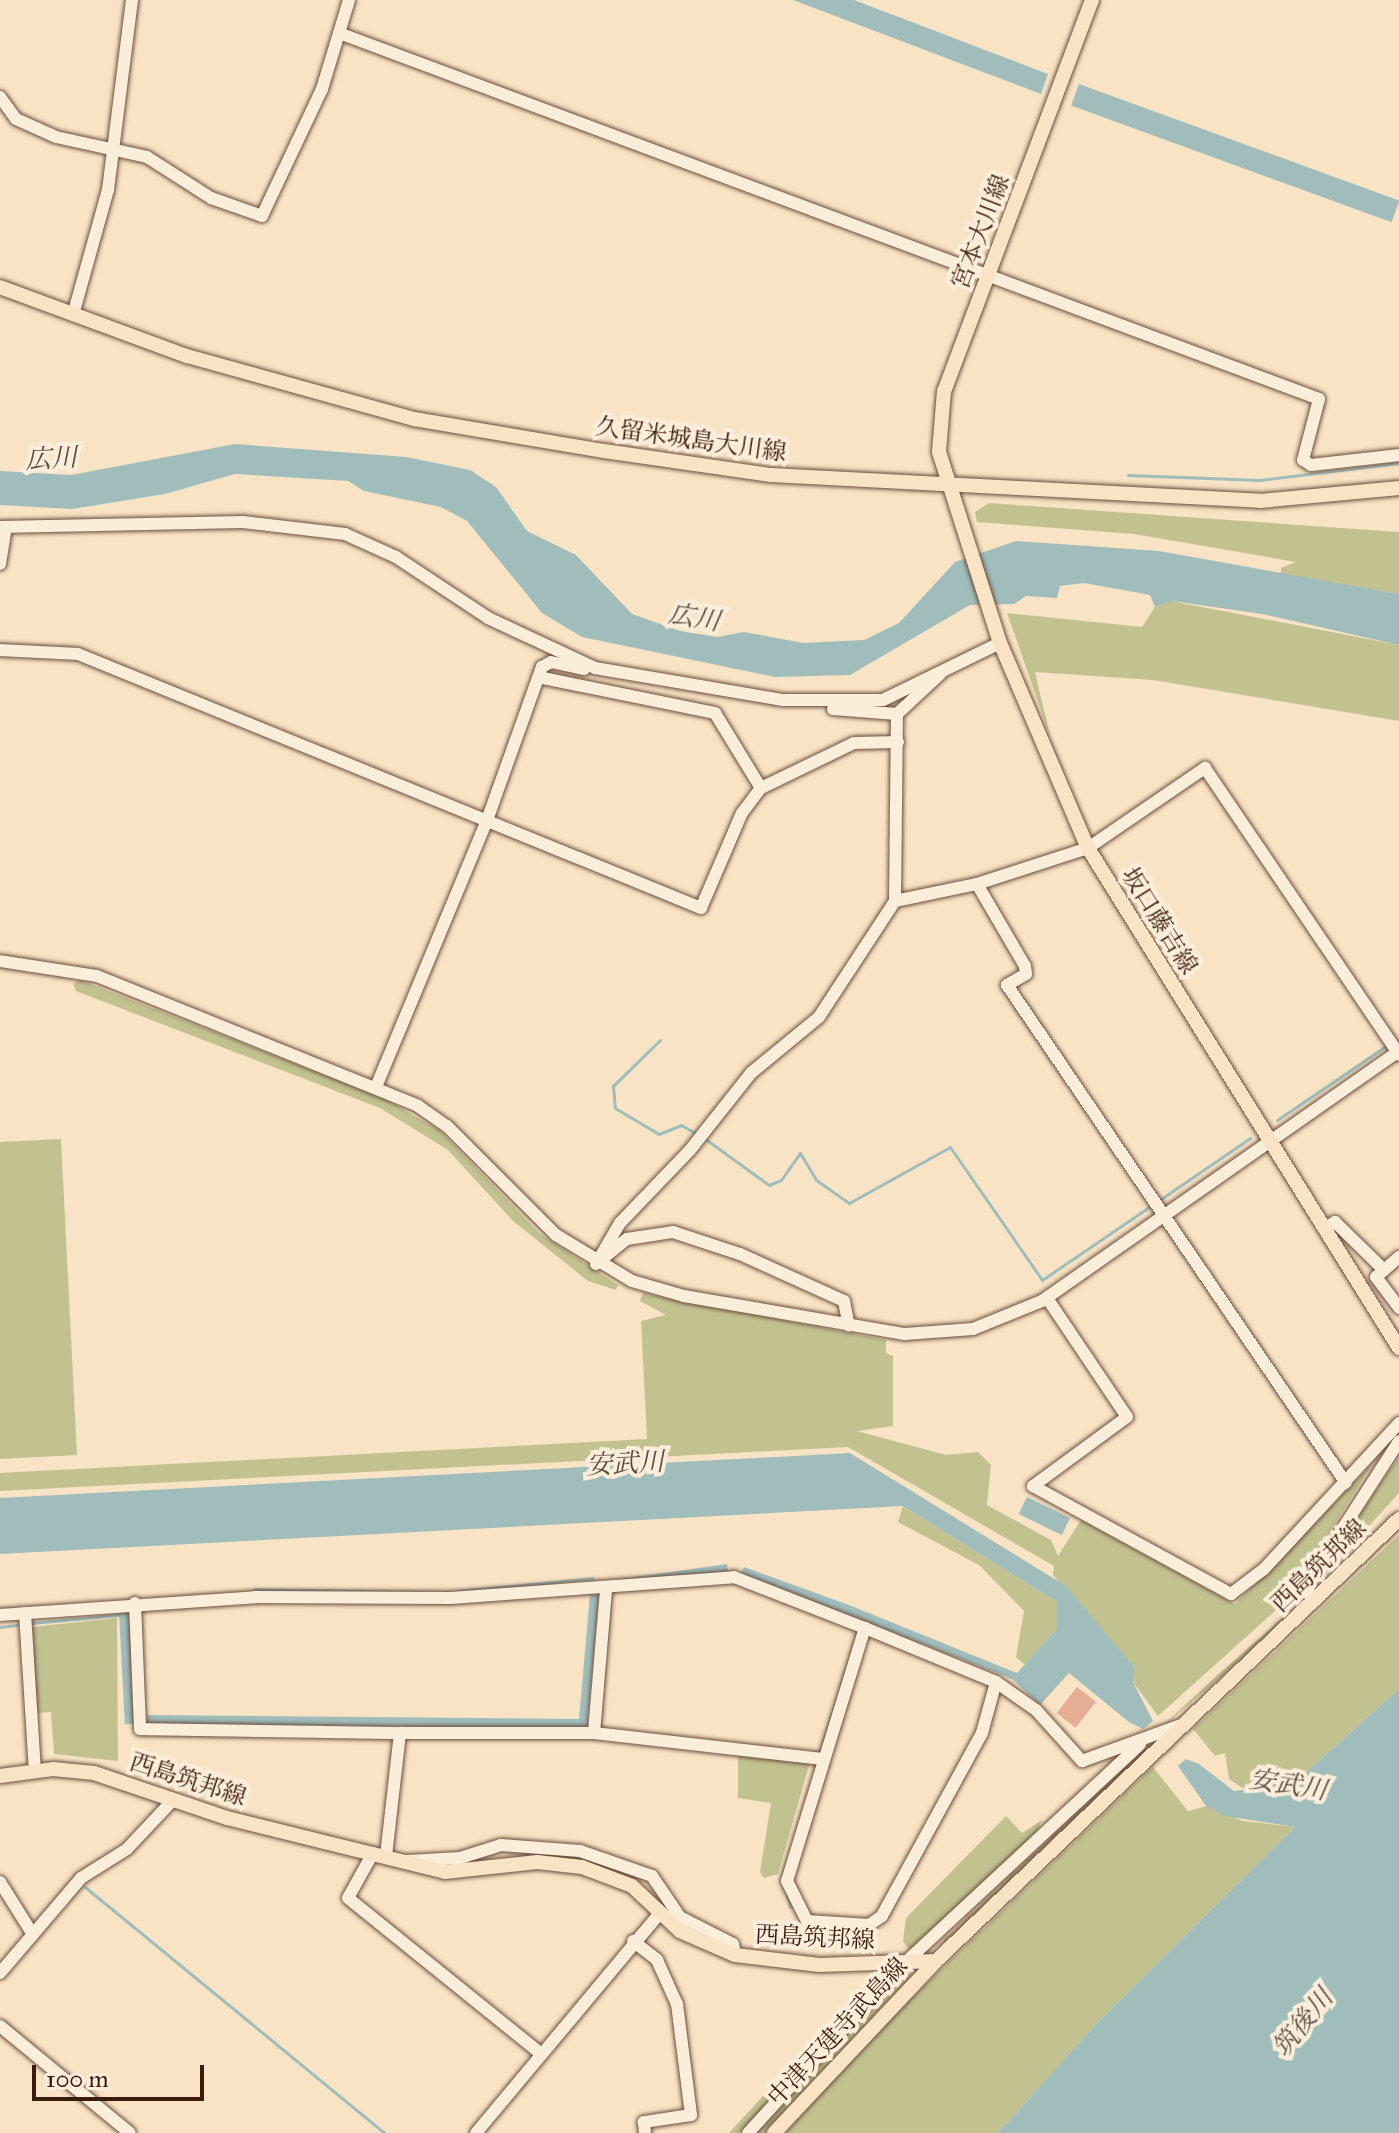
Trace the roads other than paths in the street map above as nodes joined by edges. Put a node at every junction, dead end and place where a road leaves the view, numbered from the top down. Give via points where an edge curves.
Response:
1 (132, 0) edge
2 (349, 0) edge
3 (1092, 0) edge
4 (339, 33) junction
5 (0, 97) edge
6 (115, 146) junction
7 (988, 276) junction
8 (0, 287) edge
9 (73, 315) junction
10 (1399, 455) edge
11 (947, 485) junction
12 (1399, 488) edge
13 (3, 527) edge
14 (0, 564) edge
15 (1000, 640) junction
16 (0, 650) edge
17 (595, 668) junction
18 (940, 674) junction
19 (543, 678) junction
20 (823, 703) junction
21 (897, 714) junction
22 (898, 742) junction
23 (761, 788) junction
24 (486, 823) junction
25 (1088, 848) junction
26 (977, 884) junction
27 (895, 901) junction
28 (0, 961) edge
29 (1398, 1052) edge
30 (376, 1087) junction
31 (1270, 1141) junction
32 (1164, 1217) junction
33 (1325, 1228) junction
34 (1399, 1257) edge
35 (596, 1264) junction
36 (1383, 1269) junction
37 (1047, 1298) junction
38 (1399, 1308) edge
39 (849, 1326) junction
40 (1399, 1348) edge
41 (1399, 1423) edge
42 (1399, 1441) edge
43 (1346, 1483) junction
44 (1399, 1519) edge
45 (606, 1589) junction
46 (135, 1603) junction
47 (1312, 1604) junction
48 (25, 1613) junction
49 (0, 1615) edge
50 (865, 1628) junction
51 (996, 1682) junction
52 (1188, 1725) junction
53 (400, 1733) junction
54 (594, 1733) junction
55 (1140, 1744) junction
56 (823, 1759) junction
57 (35, 1770) junction
58 (0, 1776) edge
59 (172, 1801) junction
60 (379, 1855) junction
61 (408, 1861) junction
62 (0, 1882) edge
63 (660, 1913) junction
64 (32, 1933) junction
65 (633, 1941) junction
66 (735, 1955) junction
67 (936, 1961) junction
68 (911, 1963) junction
69 (0, 1973) edge
70 (0, 2026) edge
71 (541, 2054) junction
72 (130, 2133) edge
73 (476, 2133) edge
74 (645, 2133) edge
75 (748, 2133) edge
76 (774, 2133) edge

1 - 6 street
2 - 4 street
3 - 7 main road, 宮本大川線
4 - 6 street via 287,172 262,216 230,208 147,157
4 - 7 street
5 - 6 street via 16,119 56,137
6 - 9 street via 98,237
7 - 10 street via 1319,399 1303,460 1311,465
7 - 11 main road, 宮本大川線 via 939,413
8 - 9 main road, 久留米城島大川線
9 - 11 main road, 久留米城島大川線 via 187,356 414,419 771,475
11 - 12 main road, 久留米城島大川線 via 1260,501
11 - 15 main road, 坂口藤吉線
13 - 14 street
13 - 17 street via 243,522 345,534 396,557 488,618
15 - 18 street
15 - 25 main road, 坂口藤吉線
16 - 24 street via 78,654
17 - 19 street via 551,662 542,667
17 - 20 street
18 - 20 street via 883,700
18 - 21 street
19 - 23 street via 715,713
19 - 24 street
20 - 21 street via 853,713
21 - 22 street
22 - 23 street via 854,743
22 - 27 street
23 - 24 street via 742,813 701,908
24 - 30 street
25 - 26 street
25 - 29 street via 1205,768
25 - 31 main road, 坂口藤吉線
26 - 27 street
26 - 32 street via 1025,966 1026,974 1007,985
27 - 35 street via 819,1017 751,1073 690,1150 620,1223
28 - 30 street via 97,976
29 - 31 street
30 - 35 street via 447,1126 556,1235
31 - 32 street
31 - 33 main road, 坂口藤吉線
32 - 37 street
32 - 43 street
33 - 36 street via 1335,1222
33 - 40 main road, 坂口藤吉線
34 - 36 street
35 - 39 street via 684,1296
35 - 39 street via 627,1239 673,1232 740,1254 844,1301
36 - 38 street via 1376,1277
37 - 39 street via 973,1329 929,1335
37 - 43 street via 1127,1417 1033,1486 1231,1594 1264,1569
41 - 43 street
42 - 47 street via 1307,1584
44 - 47 main road, 西島筑邦線
45 - 46 street via 451,1598
45 - 50 street via 734,1577
45 - 54 street
46 - 48 street
46 - 53 street via 140,1729
47 - 52 main road, 西島筑邦線
48 - 49 street
48 - 57 street
50 - 51 street
50 - 56 street
51 - 55 street via 1036,1710 1082,1761
51 - 56 street via 982,1733 882,1916 869,1925 807,1921 787,1881
52 - 55 street
52 - 67 main road, 西島筑邦線
53 - 54 street
53 - 60 street
54 - 56 street
55 - 68 street
57 - 58 main road, 西島筑邦線
57 - 59 main road, 西島筑邦線 via 94,1773
59 - 60 main road, 西島筑邦線
59 - 64 street via 127,1849 81,1878
60 - 61 main road, 西島筑邦線
60 - 71 street via 348,1898
61 - 63 main road, 西島筑邦線 via 470,1873 537,1862 582,1867 632,1886
61 - 66 street via 460,1858 501,1845 593,1854 652,1876 680,1917 733,1944
62 - 64 street
63 - 65 street
63 - 66 main road, 西島筑邦線 via 703,1946
64 - 69 street
65 - 71 street
65 - 74 street via 657,1960 677,2004 691,2115 644,2122
66 - 68 main road, 西島筑邦線 via 819,1965
67 - 68 main road, 西島筑邦線
67 - 76 main road, 中津天建寺武島線
68 - 75 street via 896,1971
70 - 72 street
71 - 73 street

